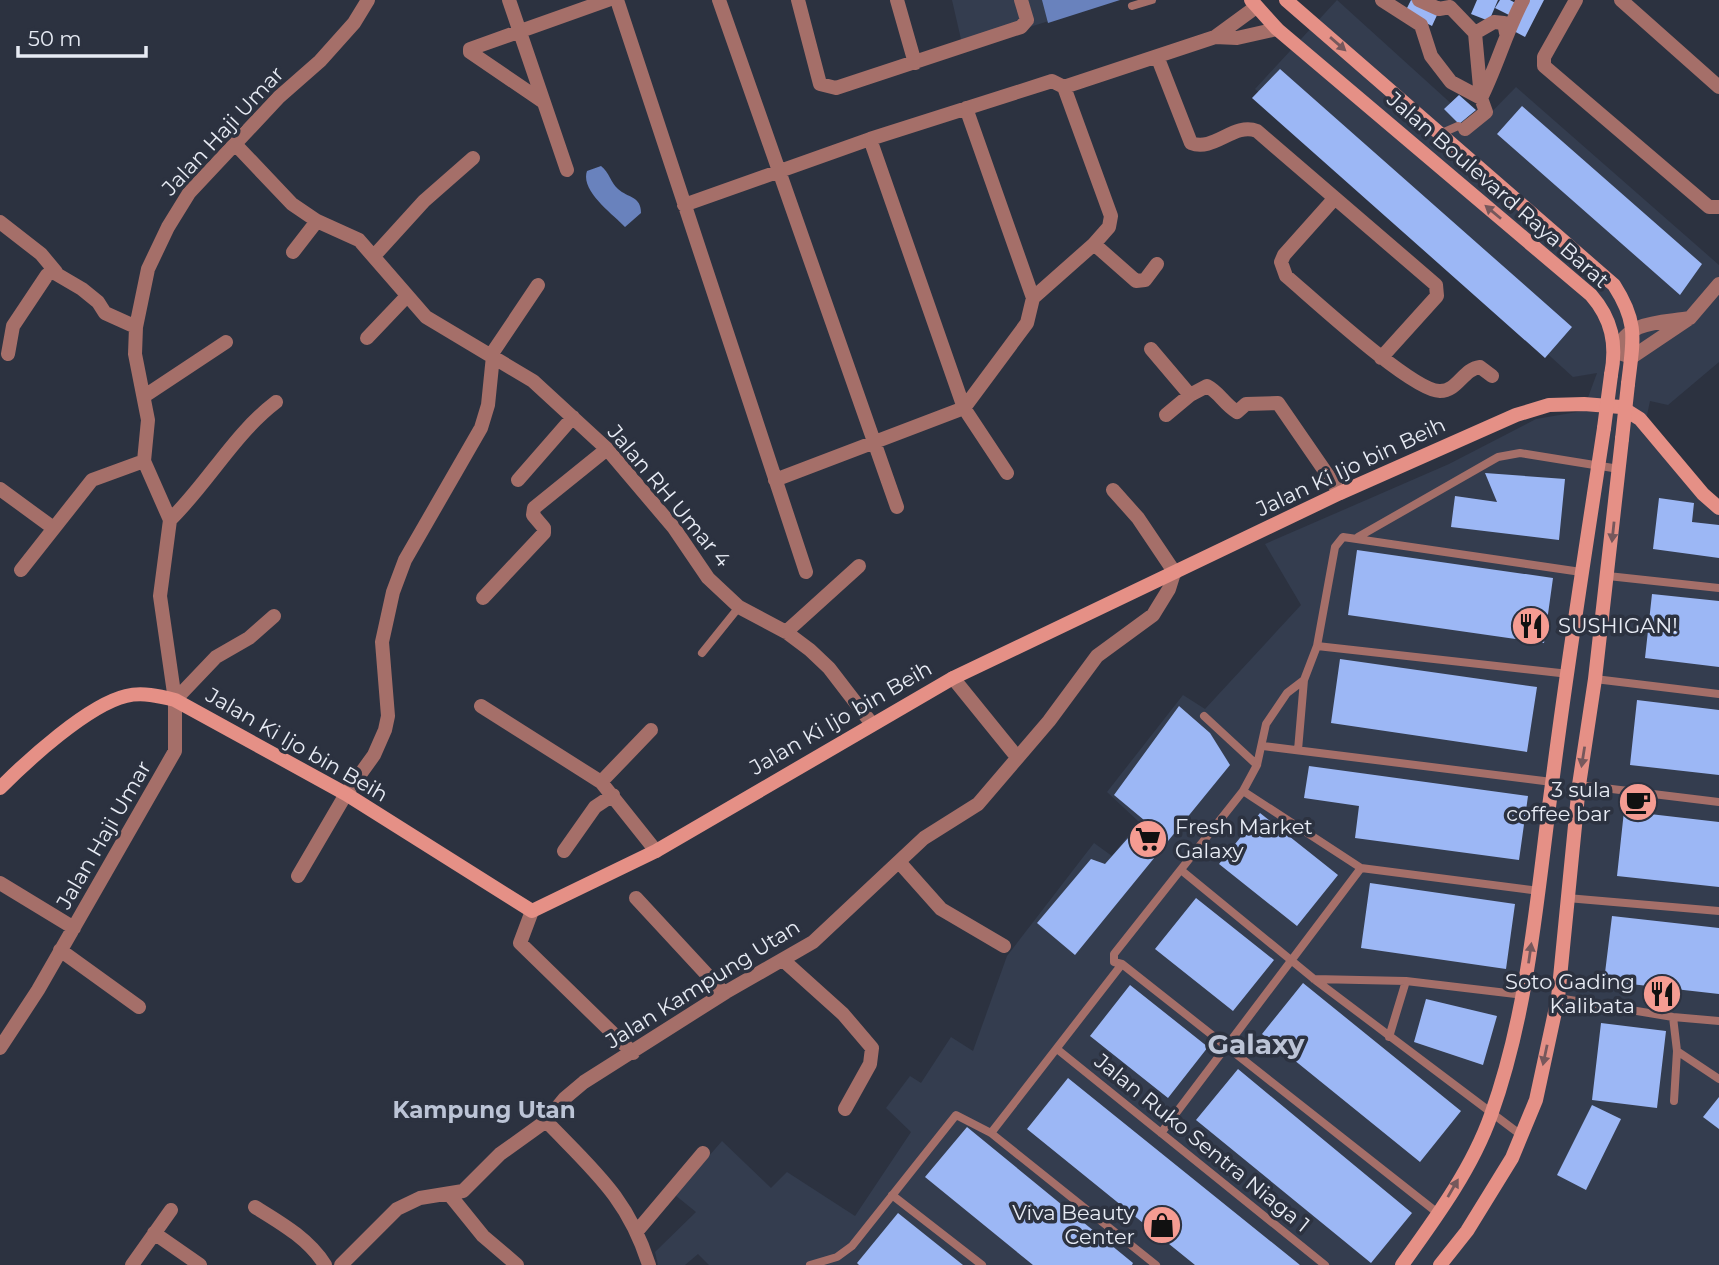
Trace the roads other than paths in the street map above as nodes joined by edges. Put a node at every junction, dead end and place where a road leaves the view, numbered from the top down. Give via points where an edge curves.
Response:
1 (368, 0) edge
2 (509, 0) edge
3 (608, 0) edge
4 (617, 0) edge
5 (719, 0) edge
6 (798, 0) edge
7 (897, 0) edge
8 (1021, 0) edge
9 (1152, 0) edge
10 (1286, 0) edge
11 (1382, 0) edge
12 (1419, 0) edge
13 (1523, 0) edge
14 (1576, 0) edge
15 (1621, 0) edge
16 (1254, 3) edge
17 (1132, 6) dead end
18 (1277, 29) junction
19 (519, 32) junction
20 (1475, 33) junction
21 (1506, 33) junction
22 (1215, 37) junction
23 (1157, 56) junction
24 (915, 62) junction
25 (1064, 87) junction
26 (1719, 87) edge
27 (1481, 98) junction
28 (542, 101) junction
29 (966, 107) junction
30 (1465, 129) joint
31 (1442, 133) junction
32 (870, 139) junction
33 (235, 144) junction
34 (473, 158) dead end
35 (1482, 169) junction
36 (567, 170) dead end
37 (780, 172) junction
38 (1465, 189) junction
39 (1335, 200) junction
40 (684, 205) junction
41 (1719, 207) edge
42 (317, 221) junction
43 (0, 222) edge
44 (1094, 244) junction
45 (293, 252) dead end
46 (374, 256) junction
47 (1157, 264) dead end
48 (56, 272) junction
49 (1719, 284) edge
50 (538, 285) dead end
51 (407, 296) junction
52 (1033, 298) junction
53 (1690, 318) junction
54 (135, 327) junction
55 (1634, 327) junction
56 (367, 338) dead end
57 (226, 342) dead end
58 (1151, 349) dead end
59 (1616, 352) junction
60 (8, 355) dead end
61 (492, 356) junction
62 (1632, 357) junction
63 (1381, 358) junction
64 (1492, 376) dead end
65 (146, 395) junction
66 (1190, 395) junction
67 (276, 402) dead end
68 (964, 408) junction
69 (1166, 415) dead end
70 (573, 417) junction
71 (873, 443) junction
72 (607, 449) junction
73 (144, 461) junction
74 (1598, 465) junction
75 (1619, 469) junction
76 (1007, 473) dead end
77 (775, 480) junction
78 (518, 481) dead end
79 (0, 489) edge
80 (1113, 490) dead end
81 (1340, 494) junction
82 (1591, 504) junction
83 (1615, 506) junction
84 (897, 507) dead end
85 (1719, 508) edge
86 (170, 520) junction
87 (52, 527) junction
88 (1358, 537) junction
89 (859, 566) dead end
90 (21, 570) dead end
91 (806, 572) dead end
92 (1581, 572) junction
93 (1174, 573) junction
94 (1608, 576) junction
95 (1719, 588) edge
96 (483, 598) dead end
97 (739, 607) junction
98 (274, 616) dead end
99 (786, 632) junction
100 (1317, 646) junction
101 (702, 653) dead end
102 (1569, 674) junction
103 (953, 678) junction
104 (1595, 679) junction
105 (1304, 680) junction
106 (1719, 694) edge
107 (175, 700) junction
108 (481, 706) dead end
109 (1204, 716) dead end
110 (872, 724) junction
111 (651, 730) dead end
112 (1263, 746) junction
113 (1298, 750) junction
114 (1017, 757) junction
115 (1257, 765) junction
116 (601, 782) junction
117 (1552, 782) junction
118 (1579, 785) junction
119 (0, 788) edge
120 (1243, 791) junction
121 (345, 794) junction
122 (612, 795) junction
123 (1719, 802) edge
124 (564, 851) dead end
125 (656, 851) junction
126 (900, 863) junction
127 (1361, 868) junction
128 (1181, 870) junction
129 (298, 876) dead end
130 (0, 883) edge
131 (1539, 891) junction
132 (636, 898) dead end
133 (1567, 898) junction
134 (531, 911) junction
135 (1719, 911) edge
136 (74, 928) junction
137 (1004, 946) dead end
138 (60, 950) junction
139 (783, 960) junction
140 (1291, 961) junction
141 (1122, 964) junction
142 (1314, 979) junction
143 (1406, 981) junction
144 (724, 993) junction
145 (1524, 995) junction
146 (1558, 998) junction
147 (139, 1007) dead end
148 (1673, 1017) junction
149 (1719, 1021) edge
150 (1389, 1037) junction
151 (1226, 1047) junction
152 (0, 1048) edge
153 (1057, 1049) junction
154 (1678, 1051) junction
155 (633, 1052) junction
156 (1719, 1079) edge
157 (1674, 1101) dead end
158 (845, 1109) dead end
159 (1491, 1115) junction
160 (547, 1121) junction
161 (991, 1133) junction
162 (1161, 1133) junction
163 (1521, 1135) junction
164 (703, 1153) dead end
165 (449, 1194) junction
166 (892, 1195) junction
167 (255, 1207) dead end
168 (171, 1210) dead end
169 (1438, 1214) junction
170 (638, 1230) junction
171 (154, 1233) junction
172 (1145, 1262) edge
173 (132, 1265) edge
174 (200, 1265) edge
175 (326, 1265) edge
176 (341, 1265) edge
177 (517, 1265) edge
178 (649, 1265) edge
179 (810, 1265) edge
180 (982, 1265) edge
181 (1156, 1265) edge
182 (1325, 1265) edge
183 (1402, 1265) edge
184 (1440, 1265) edge

1 - 33 street, Jalan Haji Umar via 320,61
2 - 19 street
3 - 19 street
4 - 40 street
5 - 37 street
6 - 24 street via 820,84 836,88
7 - 24 street
8 - 24 street via 1027,20 1021,27
9 - 17 lane
10 -> 31 main road, Jalan Boulevard Raya Barat
11 - 27 street via 1420,25 1431,56 1451,82
12 - 20 street via 1439,9 1450,7
13 - 21 street
14 - 41 street via 1544,57 1544,66 1709,207
15 - 26 street
16 - 18 main road, Jalan Boulevard Raya Barat
16 - 22 street
18 - 22 street via 1237,38
18 - 38 main road, Jalan Boulevard Raya Barat
19 - 28 street
19 - 28 street via 469,51
20 - 21 street via 1494,22 1504,23
20 - 27 street
21 - 27 street
22 - 23 street
23 - 25 street
23 - 39 street via 1191,143 1204,146 1253,129
25 - 29 street via 1052,81
25 - 44 street via 1111,216 1109,227
27 - 30 street via 1486,112
28 - 36 street
29 - 32 street
29 - 52 street
30 - 31 lane via 1458,126
31 - 35 main road, Jalan Boulevard Raya Barat
32 - 37 street
32 - 68 street
33 - 42 street, Jalan RH Umar 4 via 283,195
33 - 54 street, Jalan Haji Umar via 177,211 148,270
34 - 46 street via 424,201
35 - 38 main road
35 - 55 main road, Jalan Boulevard Raya Barat via 1614,285
37 - 40 street
37 - 71 street
59 -> 38 main road, Jalan Boulevard Raya Barat via 1611,327 1591,295
39 - 63 street via 1281,262 1286,276
39 - 63 street via 1436,285 1437,296
40 - 77 street
42 - 45 street
42 - 46 street, Jalan RH Umar 4 via 359,240
43 - 48 street
44 - 47 street via 1136,281 1145,280
44 - 52 street
46 - 51 street, Jalan RH Umar 4
48 - 54 street via 98,302 104,313
48 - 60 street via 47,275 16,320
49 - 53 street
50 - 61 street
51 - 56 street
51 - 61 street, Jalan RH Umar 4 via 436,324
52 - 68 street via 1027,323
53 - 55 street
53 - 62 street
54 - 65 street, Jalan Haji Umar via 135,354
55 - 59 street
55 - 62 main road, Jalan Boulevard Raya Barat
57 - 65 street
58 - 66 street
59 - 62 street
59 - 74 main road, Jalan Boulevard Raya Barat, bridge
61 - 70 street, Jalan RH Umar 4 via 533,381
61 - 121 street via 481,428 400,572 382,642 385,730 374,755
62 - 75 main road, Jalan Boulevard Raya Barat, bridge
63 - 64 street via 1438,391 1451,388 1473,368 1484,368
65 - 73 street, Jalan Haji Umar
66 - 69 street
66 - 81 street via 1207,386 1237,411 1246,404 1278,403
67 - 86 street
68 - 71 street
68 - 76 street
70 - 72 street, Jalan RH Umar 4
70 - 78 street
71 - 77 street
71 - 84 street
72 - 96 street via 534,508 533,515 544,533
72 - 97 street, Jalan RH Umar 4 via 674,528 708,578
73 - 86 street, Jalan Haji Umar
73 - 87 street via 92,480
74 - 75 lane
74 - 82 main road, Jalan Boulevard Raya Barat
74 - 88 lane via 1520,453 1498,457
75 - 83 main road, Jalan Boulevard Raya Barat
77 - 91 street
79 - 87 street
80 - 93 street via 1138,518
81 - 85 main road, Jalan Ki Ijo bin Beih via 1516,415 1549,405 1584,404 1621,407 1640,419
81 - 93 main road, Jalan Ki Ijo bin Beih
82 - 83 main road
82 - 92 main road, Jalan Boulevard Raya Barat
83 -> 94 main road, Jalan Boulevard Raya Barat
86 - 107 street, Jalan Haji Umar via 160,596
87 - 90 street
88 - 92 lane
88 - 100 lane via 1343,537 1335,547
89 - 99 street
92 - 102 main road, Jalan Boulevard Raya Barat
93 - 103 main road, Jalan Ki Ijo bin Beih
93 - 114 street, Jalan Kampung Utan via 1153,615 1097,656
94 - 95 lane
94 - 104 main road, Jalan Boulevard Raya Barat
97 - 99 street, Jalan RH Umar 4
97 - 101 lane
98 - 107 street via 249,638 216,657
99 - 110 street, Jalan RH Umar 4 via 830,668
100 - 102 lane
100 - 105 lane
102 - 117 main road, Jalan Boulevard Raya Barat
103 - 110 main road, Jalan Ki Ijo bin Beih
103 - 114 street
104 - 106 lane
104 -> 118 main road, Jalan Boulevard Raya Barat
105 - 112 lane via 1266,724
105 - 113 lane
107 - 119 main road, Jalan Ki Ijo bin Beih via 126,696 102,707 33,756
107 - 121 main road, Jalan Ki Ijo bin Beih
107 - 136 street, Jalan Haji Umar via 175,751 170,763
108 - 116 street
109 - 115 lane
110 - 125 main road, Jalan Ki Ijo bin Beih
111 - 116 street
112 - 113 lane
112 - 115 lane
113 - 117 lane
114 - 126 street, Jalan Kampung Utan via 984,798 937,827
115 - 120 lane
116 - 122 street
117 - 118 main road
117 - 131 main road, Jalan Boulevard Raya Barat
118 - 123 lane
118 - 133 main road, Jalan Boulevard Raya Barat
120 - 127 lane
120 - 128 lane
121 - 129 street
121 - 134 main road, Jalan Ki Ijo bin Beih
122 - 124 street via 595,807
122 - 125 street
125 - 134 main road, Jalan Ki Ijo bin Beih
126 - 137 street via 941,909
126 - 139 street, Jalan Kampung Utan via 856,898 813,942
127 - 131 lane
127 - 140 lane
128 - 140 lane
128 - 141 lane via 1114,954 1114,962
130 - 136 street
145 -> 131 main road, Jalan Boulevard Raya Barat
132 - 144 street
133 - 135 lane
133 - 146 main road, Jalan Boulevard Raya Barat
134 - 155 street via 520,943
136 - 138 street, Jalan Haji Umar
138 - 147 street
138 - 152 street, Jalan Haji Umar
139 - 144 street, Jalan Kampung Utan
139 - 158 street via 843,1014 872,1048 870,1063
140 - 142 lane
140 - 151 lane
141 - 151 lane
141 - 153 lane
142 - 143 lane
142 - 150 lane
143 - 145 lane
143 - 150 lane
144 - 155 street, Jalan Kampung Utan
145 - 159 main road, Jalan Boulevard Raya Barat
146 - 148 lane
146 -> 163 main road, Jalan Boulevard Raya Barat via 1536,1100
148 - 149 lane
148 - 154 lane
150 - 159 lane
151 - 162 lane
151 - 169 lane
153 - 161 lane
153 - 162 lane, Jalan Ruko Sentra Niaga 1
154 - 156 lane
154 - 157 lane
155 - 160 street, Jalan Kampung Utan via 584,1082
159 - 163 lane
169 -> 159 main road, Jalan Boulevard Raya Barat
160 - 165 street, Jalan Kampung Utan via 500,1154 463,1191
160 - 170 street via 611,1189
161 - 166 lane via 956,1115
161 - 172 lane
162 - 182 lane, Jalan Ruko Sentra Niaga 1
163 - 184 main road, Jalan Boulevard Raya Barat via 1512,1158
164 - 170 street
165 - 176 street, Jalan Kampung Utan via 420,1198 397,1209
165 - 177 street via 483,1236
166 - 179 lane via 846,1252
166 - 180 lane
167 - 175 street via 288,1227
168 - 171 street
169 - 183 main road, Jalan Boulevard Raya Barat
170 - 178 street
171 - 173 street
171 - 174 street
172 - 181 lane

